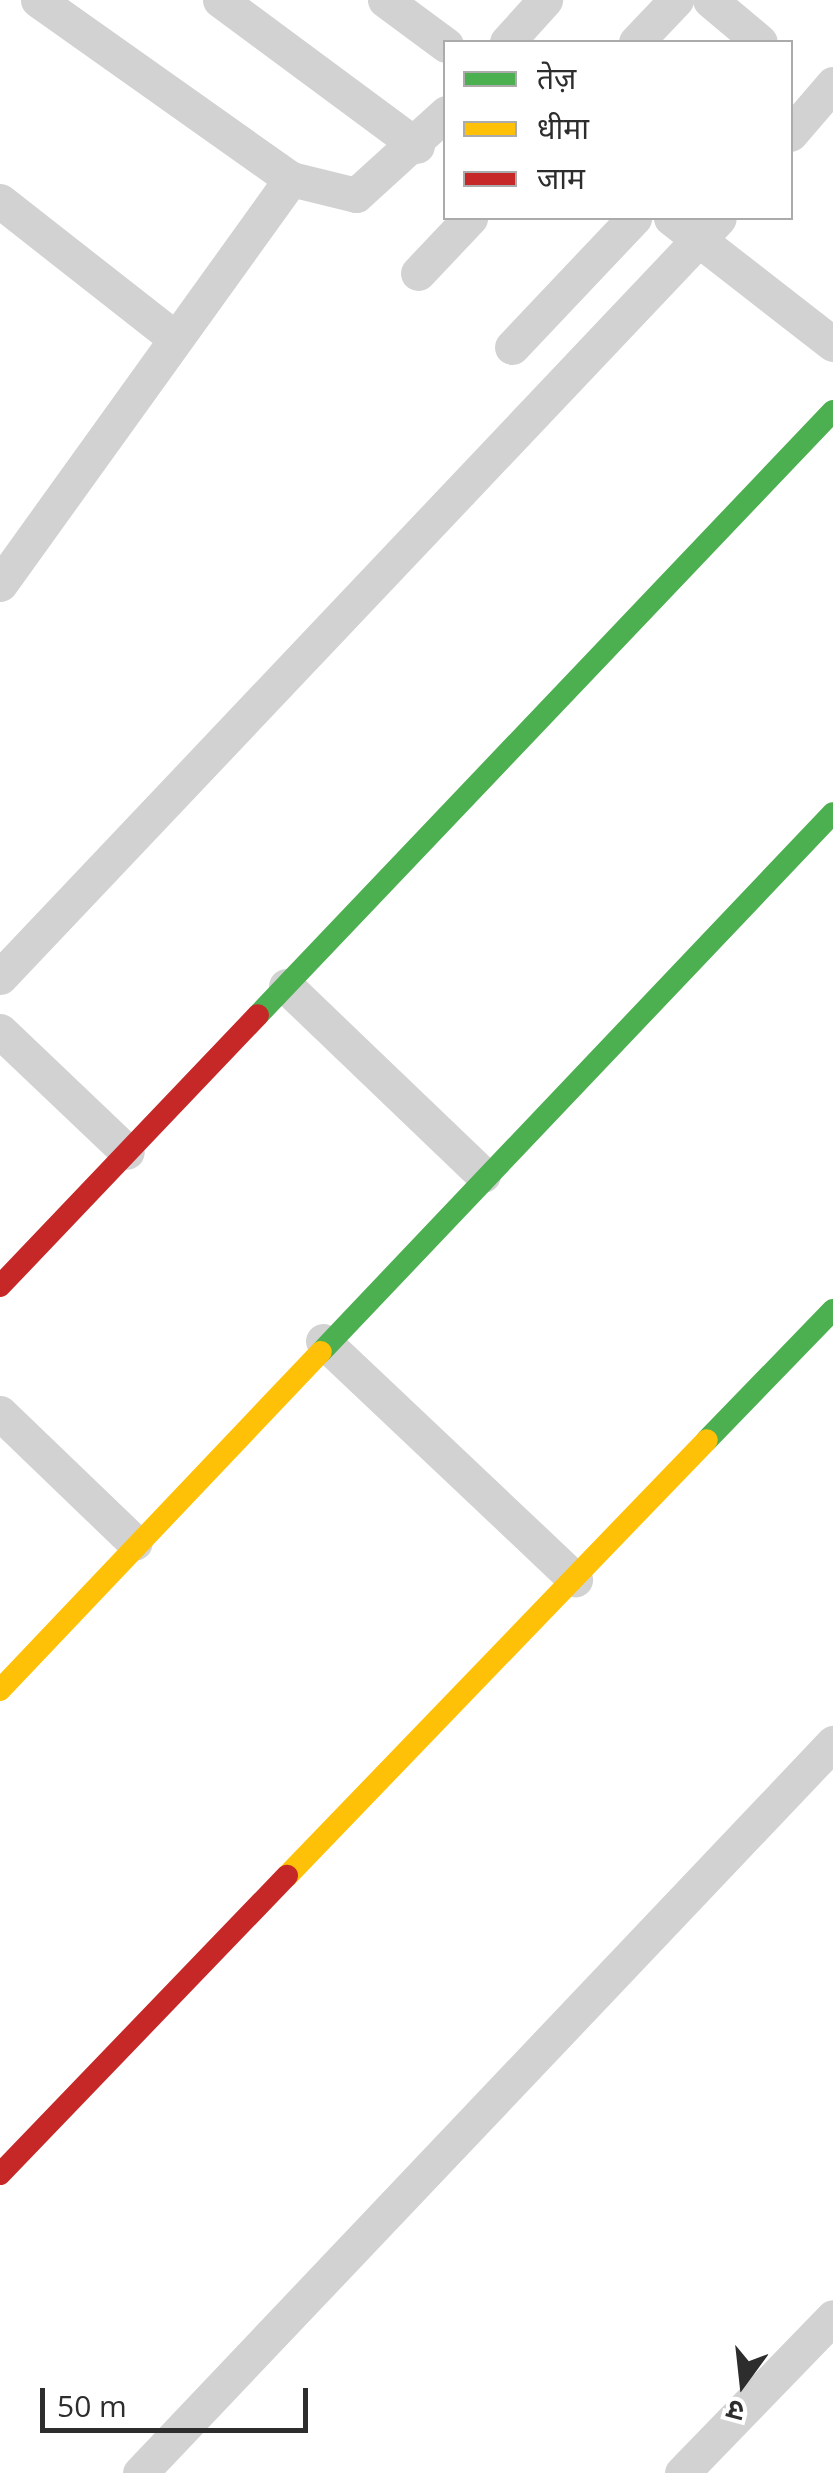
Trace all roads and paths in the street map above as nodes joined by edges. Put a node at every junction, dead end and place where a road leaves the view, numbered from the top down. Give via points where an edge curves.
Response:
1 (38, 0) edge
2 (220, 0) edge
3 (385, 0) edge
4 (676, 0) edge
5 (710, 0) edge
6 (539, 2) edge
7 (509, 40) edge
8 (638, 40) edge
9 (758, 40) edge
10 (443, 43) edge
11 (833, 84) edge
12 (443, 116) edge
13 (793, 131) edge
14 (417, 146) junction
15 (291, 179) junction
16 (0, 201) edge
17 (468, 220) edge
18 (632, 220) edge
19 (678, 220) edge
20 (709, 229) edge
21 (418, 273) dead end
22 (172, 336) junction
23 (833, 344) edge
24 (512, 346) dead end
25 (833, 411) edge
26 (0, 584) edge
27 (833, 813) edge
28 (0, 977) edge
29 (286, 986) junction
30 (0, 1032) edge
31 (126, 1152) junction
32 (483, 1175) junction
33 (0, 1286) edge
34 (833, 1310) edge
35 (323, 1340) junction
36 (0, 1413) edge
37 (135, 1543) junction
38 (575, 1579) junction
39 (0, 1690) edge
40 (833, 1743) edge
41 (4, 2162) edge
42 (833, 2317) edge
43 (140, 2473) edge
44 (682, 2473) edge

1 - 15 street
2 - 14 street
3 - 10 street
4 - 8 street
5 - 9 street
6 - 7 street
11 - 13 street
12 - 14 street
14 - 15 street via 356,196
15 - 22 street
16 - 22 street
17 - 21 street
18 - 24 street
19 - 20 street
20 - 23 street
20 - 28 street
22 - 26 street
25 - 29 street
27 - 32 street
29 - 31 street
29 - 32 street
30 - 31 street
31 - 33 street
32 - 35 street
34 - 38 street
35 - 37 street
35 - 38 street
36 - 37 street
37 - 39 street
38 - 41 street
40 - 43 street
42 - 44 street

